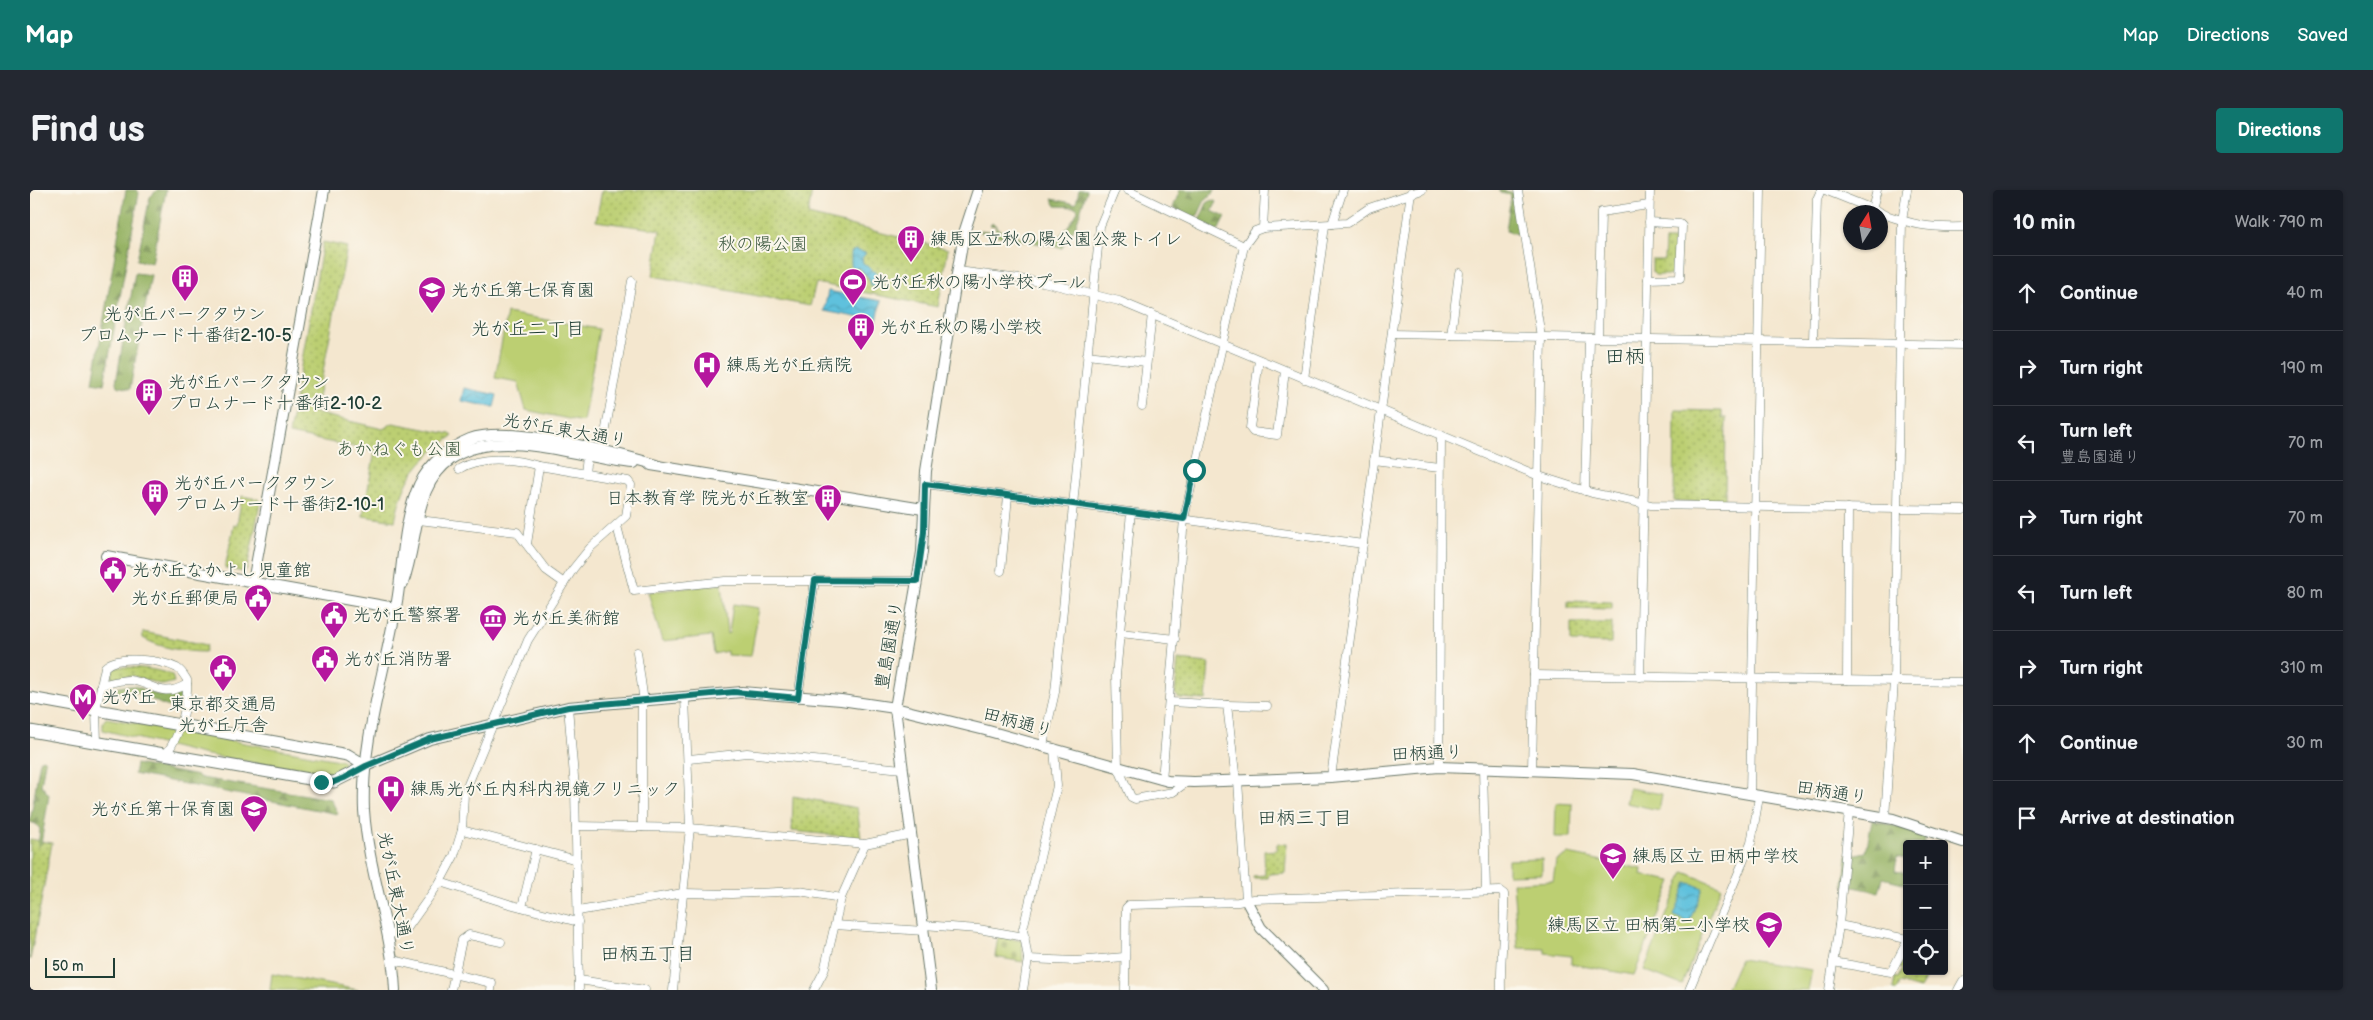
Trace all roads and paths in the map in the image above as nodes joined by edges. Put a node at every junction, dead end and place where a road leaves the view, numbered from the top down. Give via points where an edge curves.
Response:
1 (324, 190) edge
2 (978, 190) edge
3 (1115, 190) edge
4 (1127, 190) edge
5 (1265, 190) edge
6 (1343, 190) edge
7 (1422, 190) edge
8 (1518, 190) edge
9 (1650, 190) edge
10 (1761, 190) edge
11 (1821, 190) edge
12 (1825, 190) edge
13 (1877, 190) edge
14 (1907, 190) edge
15 (1411, 192) junction
16 (1649, 205) junction
17 (1862, 205) edge
18 (1873, 205) edge
19 (1888, 216) edge
20 (1902, 220) junction
21 (1649, 222) junction
22 (1328, 225) junction
23 (1963, 227) edge
24 (1262, 228) junction
25 (1244, 246) junction
26 (958, 270) junction
27 (1459, 273) dead end
28 (1648, 278) junction
29 (632, 280) dead end
30 (1093, 293) junction
31 (1152, 314) junction
32 (1392, 334) junction
33 (1450, 335) junction
34 (1541, 337) junction
35 (1589, 338) junction
36 (1598, 338) junction
37 (1646, 338) junction
38 (1759, 341) junction
39 (1814, 341) junction
40 (1899, 343) junction
41 (1221, 344) junction
42 (1963, 345) edge
43 (1088, 355) junction
44 (1259, 360) junction
45 (1146, 362) junction
46 (1285, 371) junction
47 (1304, 379) junction
48 (1142, 406) dead end
49 (1381, 410) junction
50 (1441, 435) junction
51 (476, 447) junction
52 (602, 451) junction
53 (588, 456) junction
54 (476, 460) junction
55 (1374, 460) junction
56 (656, 465) junction
57 (539, 466) junction
58 (1440, 468) junction
59 (459, 469) dead end
60 (585, 473) junction
61 (1539, 476) junction
62 (925, 484) junction
63 (1585, 491) junction
64 (1008, 496) junction
65 (1644, 503) junction
66 (1073, 505) junction
67 (1756, 507) junction
68 (1848, 508) junction
69 (924, 509) junction
70 (1896, 509) junction
71 (1963, 510) edge
72 (1131, 512) junction
73 (1184, 519) junction
74 (419, 520) junction
75 (617, 526) junction
76 (526, 544) junction
77 (1363, 544) junction
78 (106, 556) dead end
79 (1001, 572) dead end
80 (815, 580) junction
81 (917, 581) junction
82 (253, 582) junction
83 (564, 583) junction
84 (398, 596) junction
85 (395, 608) junction
86 (1120, 633) junction
87 (1175, 639) junction
88 (637, 652) dead end
89 (1534, 675) junction
90 (1640, 676) junction
91 (1752, 679) junction
92 (1847, 680) junction
93 (1894, 681) junction
94 (1963, 682) edge
95 (101, 684) junction
96 (187, 684) junction
97 (685, 697) junction
98 (30, 698) edge
99 (798, 698) junction
100 (643, 702) junction
101 (1170, 702) junction
102 (1227, 705) junction
103 (1267, 706) dead end
104 (568, 707) junction
105 (895, 708) junction
106 (96, 710) junction
107 (495, 723) junction
108 (181, 724) junction
109 (30, 731) edge
110 (97, 743) junction
111 (1043, 745) junction
112 (1054, 748) junction
113 (166, 754) junction
114 (689, 759) junction
115 (366, 766) junction
116 (1118, 767) junction
117 (1439, 767) junction
118 (1483, 768) junction
119 (902, 769) junction
120 (1532, 770) junction
121 (1331, 777) junction
122 (1162, 780) junction
123 (1237, 781) junction
124 (1187, 782) junction
125 (1755, 796) junction
126 (1849, 811) junction
127 (1885, 818) junction
128 (576, 826) junction
129 (642, 827) junction
130 (690, 828) junction
131 (462, 830) junction
132 (912, 834) junction
133 (1963, 842) edge
134 (865, 844) junction
135 (536, 850) junction
136 (577, 860) junction
137 (440, 882) junction
138 (1486, 891) junction
139 (683, 893) junction
140 (841, 898) junction
141 (1246, 900) junction
142 (522, 907) junction
143 (578, 911) junction
144 (578, 922) junction
145 (835, 925) junction
146 (1840, 925) junction
147 (924, 928) junction
148 (388, 935) junction
149 (1025, 937) junction
150 (1903, 940) edge
151 (501, 942) dead end
152 (1903, 949) edge
153 (1124, 957) junction
154 (393, 960) junction
155 (1028, 960) junction
156 (1834, 962) junction
157 (453, 975) junction
158 (579, 980) junction
159 (1963, 981) edge
160 (395, 990) edge
161 (451, 990) edge
162 (491, 990) edge
163 (580, 990) edge
164 (645, 990) edge
165 (673, 990) edge
166 (814, 990) edge
167 (931, 990) edge
168 (1023, 990) edge
169 (1125, 990) edge
170 (1323, 990) edge
171 (1501, 990) edge
172 (1689, 990) edge
173 (1828, 990) edge
174 (1958, 990) edge

1 - 82 street
2 - 26 street, 豊島園通り via 964,233
3 - 30 street via 1100,226
4 - 25 street
5 - 24 street
6 - 22 street
7 - 15 street
8 - 34 street
9 - 16 street
10 - 38 street
11 - 39 street via 1817,199
12 - 17 street
13 - 18 street
14 - 20 street
15 - 22 street via 1368,208 1346,223
15 - 32 street
16 - 21 street
16 - 36 street via 1601,212
19 - 20 street
20 - 23 street via 1932,228
20 - 40 street
21 - 28 street
21 - 28 street via 1682,226 1680,278
22 - 24 street
22 - 47 street
24 - 25 street via 1255,231
25 - 41 street
26 - 30 street
26 - 62 street, 豊島園通り
27 - 33 street
28 - 37 street
29 - 52 street
30 - 31 street
30 - 43 street
31 - 41 street
31 - 45 street
32 - 33 street
32 - 49 street
33 - 34 street
34 - 35 street
34 - 61 street
35 - 36 street
35 - 63 street
36 - 37 street
37 - 38 street
37 - 65 street
38 - 39 street
38 - 67 street
39 - 40 street
40 - 42 street
40 - 70 street
41 - 44 street
41 - 73 street
43 - 45 street
43 - 66 street
44 - 46 street
44 - 46 street via 1250,428 1253,432 1277,435
45 - 48 street
46 - 47 street
47 - 49 street
49 - 50 street
49 - 55 street
50 - 58 street
50 - 61 street
51 - 53 street, 光が丘東大通り via 507,442
51 - 54 street
51 - 74 street, 光が丘東大通り via 453,459 432,481 426,491
52 - 56 street, 光が丘東大通り
52 - 84 street, 光が丘東大通り via 504,434 478,437 450,449 425,474 416,494
53 - 56 street, 光が丘東大通り
53 - 60 street
54 - 57 street via 512,460
54 - 59 street
55 - 58 street
55 - 77 street
56 - 69 street, 光が丘東大通り
57 - 60 street
57 - 76 street
58 - 117 street
60 - 75 street via 628,481 631,485 626,516
61 - 63 street
61 - 89 street
62 - 64 street
62 - 69 street, 豊島園通り
63 - 65 street
64 - 66 street
64 - 79 street
65 - 67 street
65 - 90 street
66 - 72 street
66 - 111 street via 1055,692
67 - 68 street
67 - 91 street
68 - 70 street
68 - 92 street
69 - 81 street, 豊島園通り
70 - 71 street
70 - 93 street
72 - 73 street
72 - 86 street
73 - 77 street
73 - 87 street
74 - 76 street via 517,532
74 - 84 street, 光が丘東大通り via 409,567
75 - 80 street via 634,590 725,581
75 - 83 street via 590,548
76 - 83 street via 546,570
77 - 121 street
78 - 82 street
80 - 81 street
80 - 99 street
81 - 105 street, 豊島園通り
82 - 85 street
83 - 107 street via 528,640
84 - 85 street, 光が丘東大通り
85 - 115 street, 光が丘東大通り
86 - 87 street
86 - 116 street via 1116,676
87 - 101 street
88 - 100 street
89 - 90 street
89 - 120 street
90 - 91 street
91 - 92 street
91 - 125 street
92 - 93 street
93 - 94 street
93 - 127 street
95 - 96 street via 130,680 154,690 165,690
95 - 96 street via 105,667 121,659 171,666 184,674
95 - 106 street
96 - 108 street
97 - 99 street, 田柄通り via 742,692
97 - 100 street, 田柄通り
97 - 114 street
98 - 106 main road
99 - 105 street, 田柄通り
100 - 104 street, 田柄通り
100 - 129 street
101 - 102 street
101 - 122 street
102 - 103 street
102 - 123 street
104 - 107 street, 田柄通り
104 - 128 street
105 - 111 street, 田柄通り
105 - 119 street, 豊島園通り
106 - 108 main road
106 - 110 street
107 - 115 street, 田柄通り via 430,739
107 - 131 street via 464,794
108 - 113 street
108 - 115 main road via 348,755
109 - 110 main road
110 - 113 main road
111 - 112 street, 田柄通り
112 - 116 street, 田柄通り
112 - 149 street via 1057,789 1023,929
113 - 115 main road via 321,782 334,782
114 - 119 street via 746,753
114 - 130 street
115 - 148 street, 光が丘東大通り via 367,835
116 - 122 street, 田柄通り
116 - 124 street via 1133,798 1173,792
117 - 118 street, 田柄通り
117 - 121 street, 田柄通り
118 - 120 street, 田柄通り
118 - 138 street
119 - 132 street, 豊島園通り
120 - 125 street, 田柄通り via 1640,774
121 - 123 street, 田柄通り
122 - 124 street, 田柄通り
123 - 124 street, 田柄通り
123 - 141 street
125 - 126 street, 田柄通り
125 - 172 street via 1750,843
126 - 127 street, 田柄通り
126 - 146 street
127 - 133 street, 田柄通り
128 - 129 street
128 - 136 street
129 - 130 street
130 - 134 street
130 - 139 street
131 - 135 street
131 - 137 street via 454,856
132 - 134 street
132 - 147 street, 豊島園通り
134 - 140 street
135 - 136 street
135 - 142 street
136 - 143 street
137 - 142 street
137 - 148 street via 406,930
138 - 141 street
138 - 171 street via 1504,894
139 - 140 street via 799,891
139 - 143 street
139 - 165 street
140 - 145 street
141 - 153 street via 1129,905 1126,908
141 - 170 street via 1261,928
142 - 144 street
143 - 144 street
144 - 158 street
145 - 147 street
145 - 166 street via 824,971
146 - 150 street
146 - 156 street
147 - 149 street via 978,929
147 - 167 street, 豊島園通り
148 - 154 street, 光が丘東大通り
149 - 155 street
151 - 157 street via 469,935 462,940
152 - 156 street via 1891,972
153 - 155 street
153 - 169 street
154 - 157 street
154 - 160 street, 光が丘東大通り
155 - 168 street
156 - 173 street
157 - 161 street
157 - 162 street via 492,983
158 - 163 street
158 - 164 street
159 - 174 street

